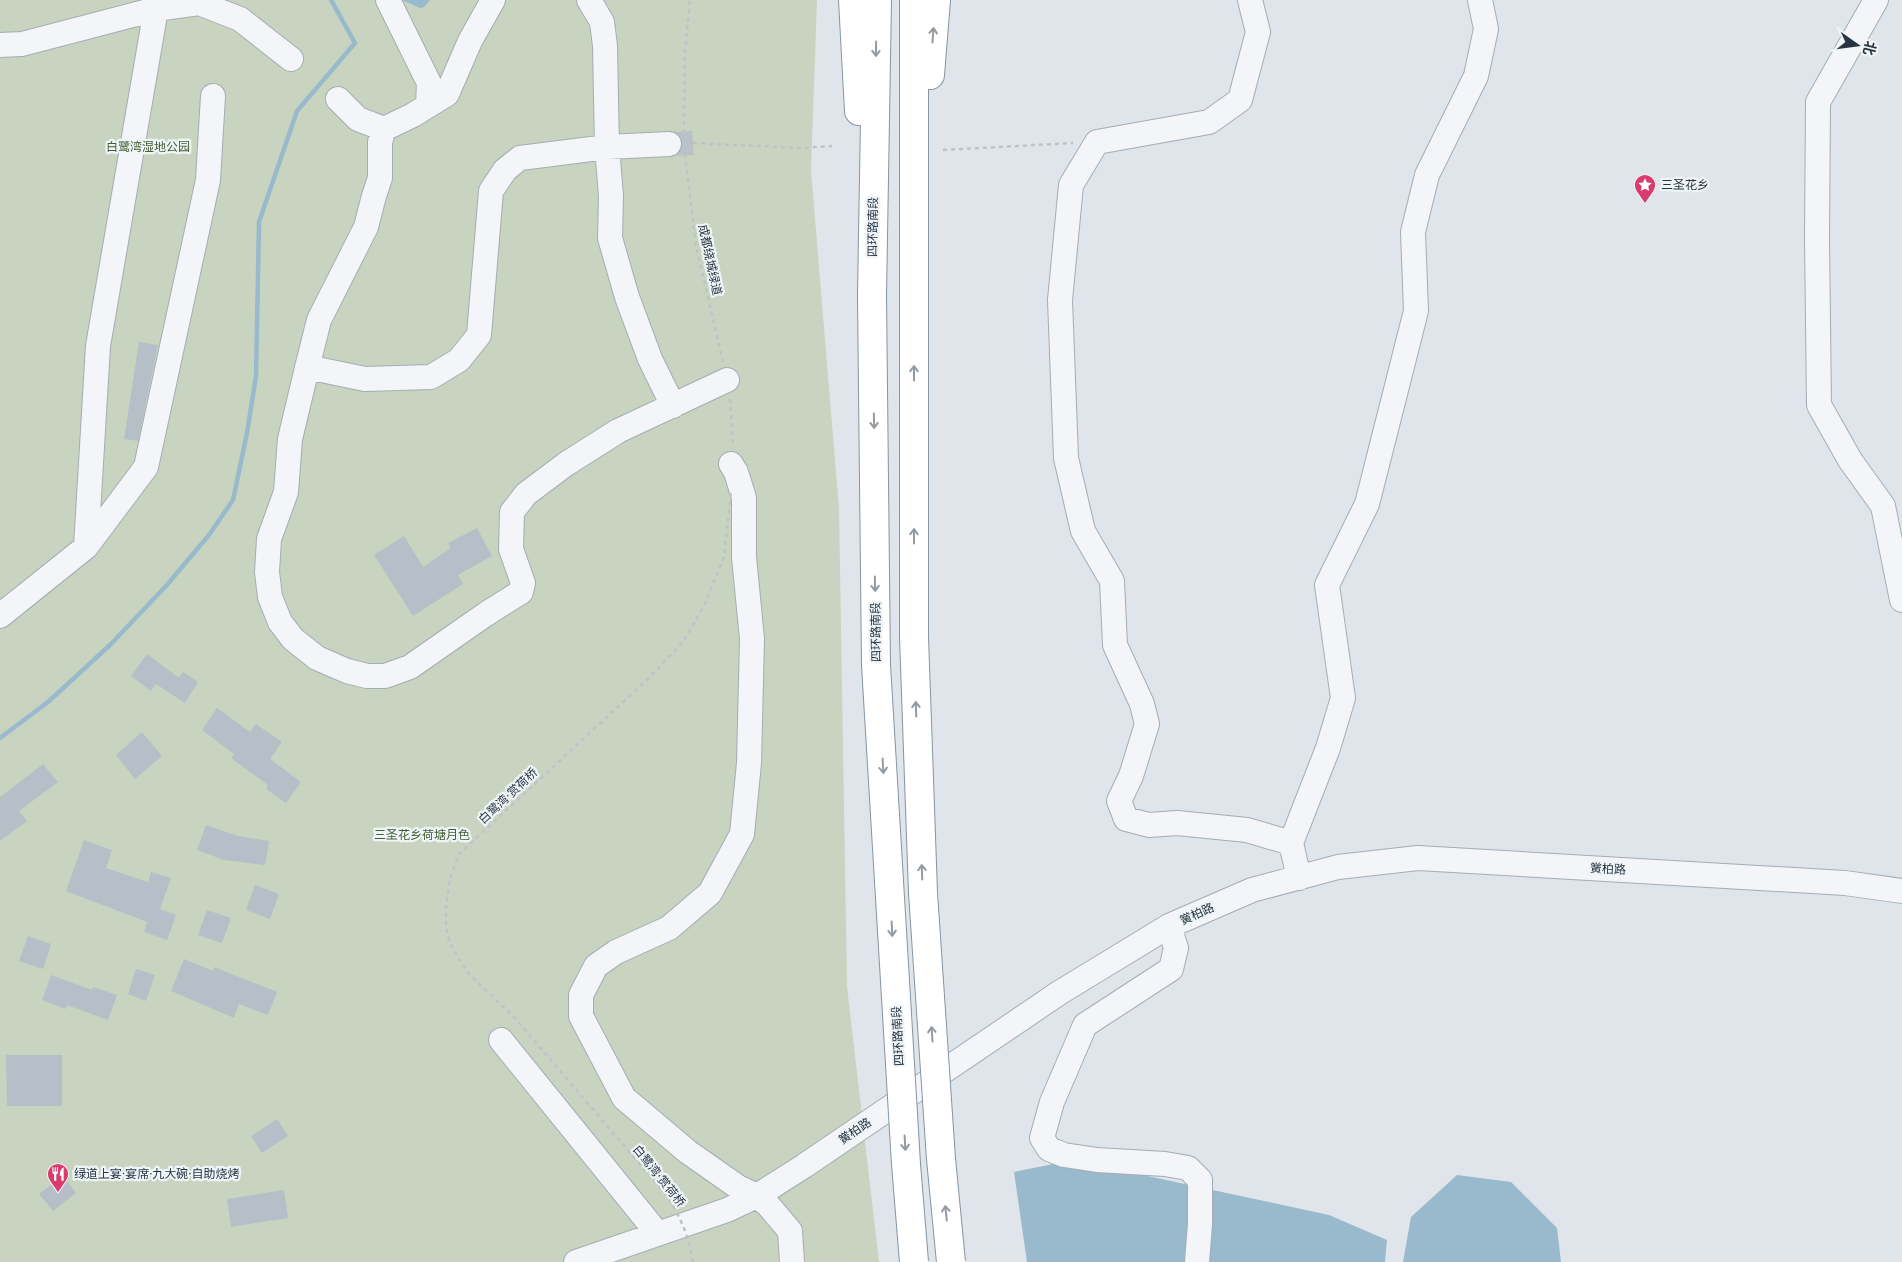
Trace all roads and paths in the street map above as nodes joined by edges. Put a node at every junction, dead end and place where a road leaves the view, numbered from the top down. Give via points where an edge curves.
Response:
1 (388, 0) edge
2 (493, 0) edge
3 (589, 0) edge
4 (690, 0) edge
5 (853, 0) edge
6 (877, 0) edge
7 (914, 0) edge
8 (936, 0) edge
9 (1250, 0) edge
10 (1480, 0) edge
11 (1876, 0) edge
12 (156, 9) junction
13 (0, 45) edge
14 (292, 60) dead end
15 (212, 96) dead end
16 (338, 99) dead end
17 (428, 105) junction
18 (384, 129) junction
19 (1097, 142) junction
20 (693, 143) tunnel mouth
21 (679, 144) junction
22 (832, 146) dead end
23 (607, 147) junction
24 (942, 150) dead end
25 (914, 293) junction
26 (307, 367) junction
27 (727, 380) junction
28 (873, 390) junction
29 (673, 406) junction
30 (731, 464) junction
31 (731, 492) joint
32 (86, 547) junction
33 (1902, 600) edge
34 (0, 616) edge
35 (1291, 843) junction
36 (1299, 878) junction
37 (1902, 891) edge
38 (1169, 926) junction
39 (501, 1040) dead end
40 (757, 1196) junction
41 (658, 1234) junction
42 (576, 1262) edge
43 (693, 1262) edge
44 (792, 1262) edge
45 (914, 1262) edge
46 (951, 1262) edge
47 (1197, 1262) edge

1 - 17 street via 429,83
2 - 17 street via 446,94
3 - 23 street via 602,22 606,46
4 - 21 path, 成都绕城绿道
5 - 28 highway
6 -> 28 highway, 四环路南段
7 - 25 highway
25 -> 8 highway
9 - 19 street via 1258,32 1240,100 1209,122
10 - 35 street via 1486,29 1476,76 1428,175 1413,232 1416,311 1367,504 1327,585 1343,698 1328,748
11 - 33 street via 1818,102 1819,405 1850,460 1883,506
12 - 13 street via 22,44
12 - 14 street via 199,3 240,19
12 - 32 street via 98,346
15 - 32 street via 208,180 146,467
16 - 18 street via 358,119
17 - 18 street
18 - 26 street via 380,142 380,178 366,227 319,320
19 - 24 path
19 - 35 street via 1071,185 1060,300 1066,458 1083,531 1112,581 1115,645 1142,704 1147,724 1131,776 1119,801 1126,819 1149,825 1178,823 1247,830
20 - 22 path via 802,148
21 - 23 street
21 - 27 path, 成都绕城绿道 via 696,246
23 - 26 street via 520,158 505,170 491,192 479,335 460,360 431,376 421,377 365,379
23 - 29 street via 610,238 650,359
46 -> 25 highway, bridge via 923,893 914,637
26 - 29 street via 290,438 286,492 269,539 267,572 270,597 280,622 293,639 316,658 367,676 385,676 410,667 521,592 523,583 511,549 512,512 526,494 618,431
27 - 29 street
27 - 30 path, 成都绕城绿道 via 733,450
28 -> 45 highway, 四环路南段, bridge via 876,665
30 - 31 path, 成都绕城绿道
30 - 40 street via 744,498 744,557 752,639 749,763 742,834 710,893 669,928 616,952 596,966 581,995 581,1016 624,1098 688,1152 738,1187
31 - 43 path, 白鹭湾·赏荷桥, bridge via 724,557 704,606 683,642 647,680 459,854 450,878 446,908 449,941 470,976 514,1017 667,1196 690,1241
32 - 34 street
35 - 36 street
36 - 37 street, 黉柏路 via 1338,867 1418,858 1845,883
36 - 38 street, 黉柏路 via 1252,890
38 - 40 street, 黉柏路 via 1059,993
38 - 47 street via 1176,948 1171,969 1085,1025 1052,1102 1042,1138 1049,1149 1064,1155 1188,1168 1200,1180
39 - 41 street
40 - 41 street, 黉柏路
40 - 44 street via 790,1231
41 - 42 street, 黉柏路

